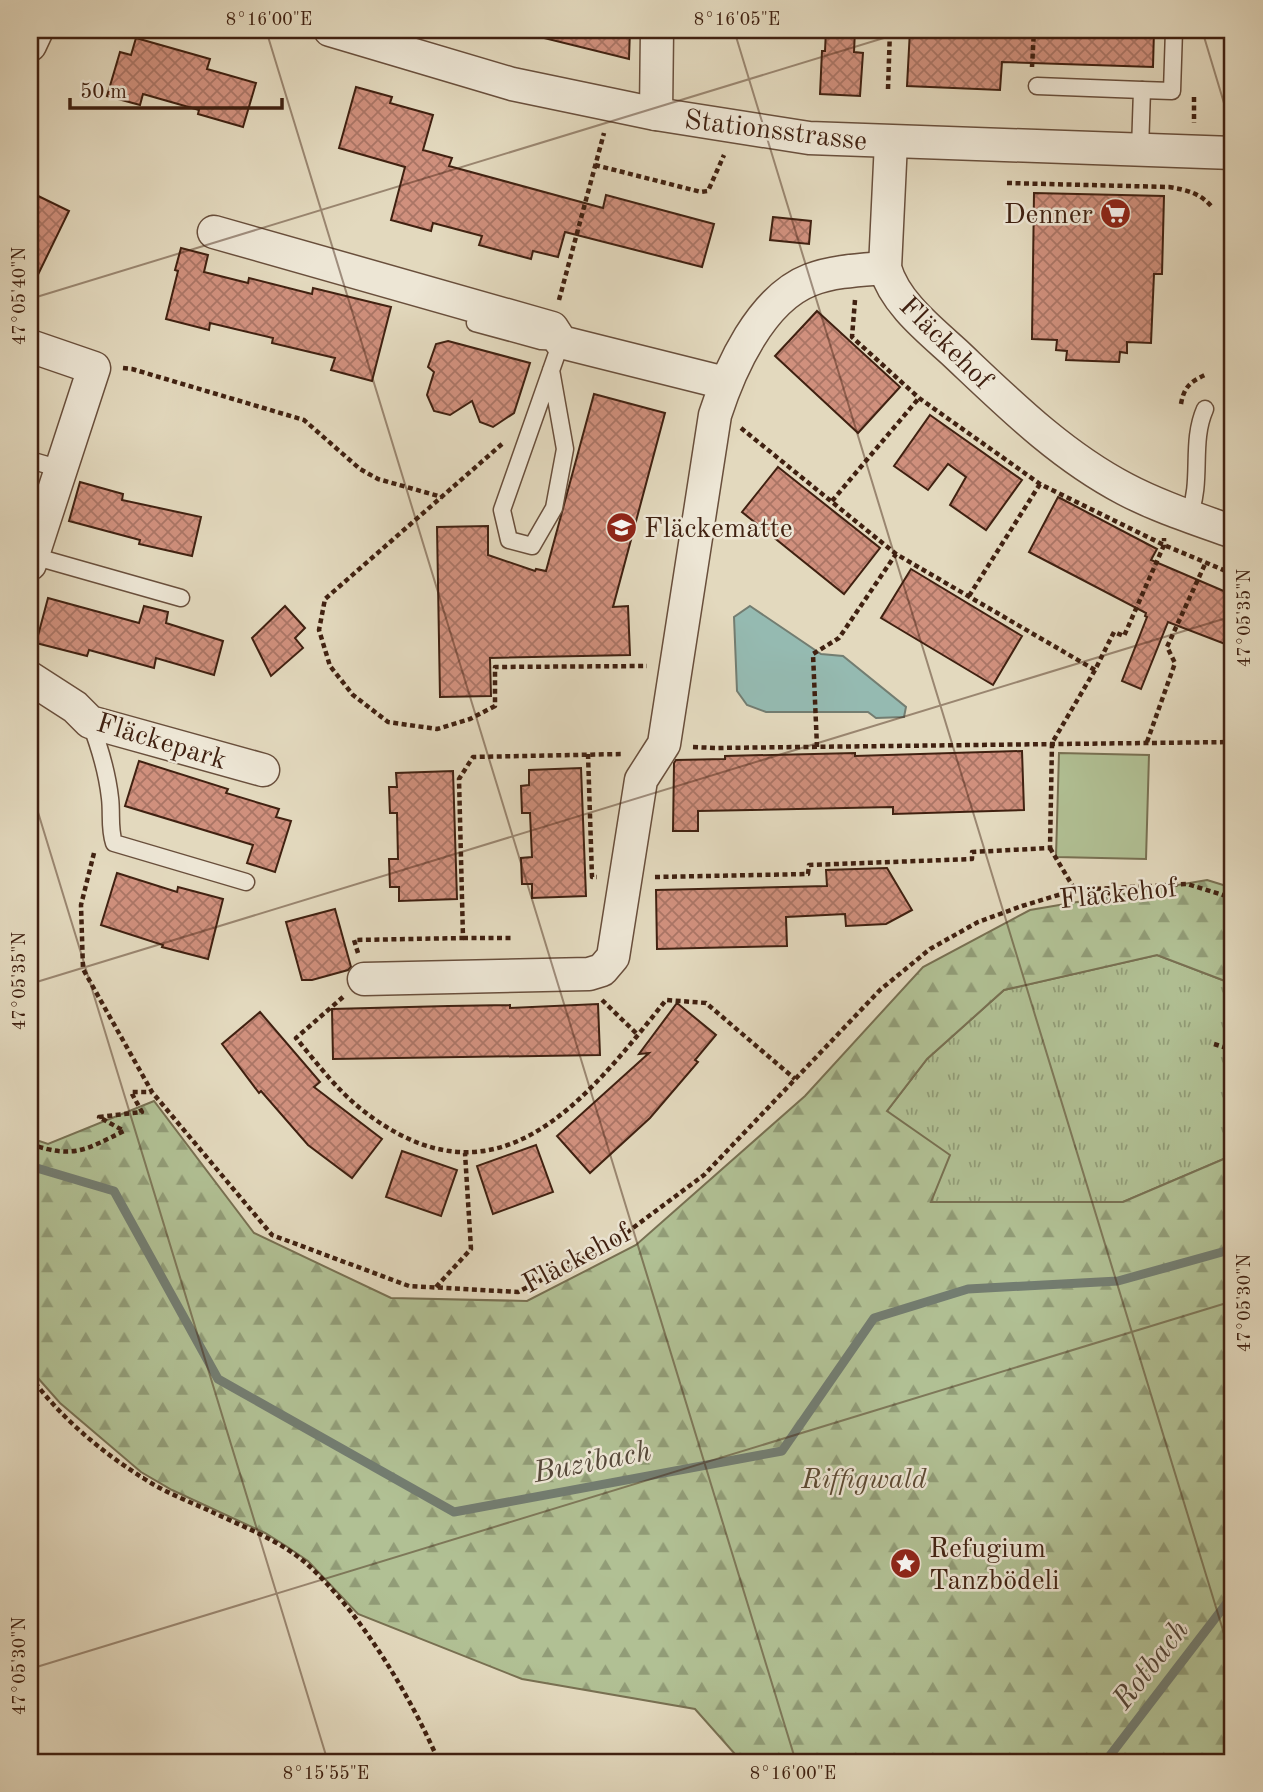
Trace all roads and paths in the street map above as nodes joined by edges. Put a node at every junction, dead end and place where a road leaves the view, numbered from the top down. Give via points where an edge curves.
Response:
1 (37, 30) edge
2 (330, 30) edge
3 (657, 30) edge
4 (890, 30) edge
5 (1034, 30) edge
6 (1174, 30) edge
7 (30, 45) edge
8 (1037, 86) joint
9 (888, 89) dead end
10 (1142, 90) junction
11 (656, 114) junction
12 (607, 123) dead end
13 (891, 142) junction
14 (1140, 150) junction
15 (724, 153) dead end
16 (1233, 153) edge
17 (595, 165) junction
18 (1007, 183) dead end
19 (1212, 207) dead end
20 (214, 232) dead end
21 (885, 268) junction
22 (856, 288) dead end
23 (475, 323) dead end
24 (30, 346) edge
25 (554, 347) junction
26 (94, 368) junction
27 (725, 383) junction
28 (919, 398) junction
29 (1205, 409) dead end
30 (534, 416) junction
31 (737, 425) dead end
32 (30, 460) edge
33 (61, 469) junction
34 (1040, 485) junction
35 (442, 496) junction
36 (832, 501) junction
37 (1177, 525) junction
38 (1233, 532) edge
39 (1164, 545) junction
40 (896, 554) junction
41 (31, 560) edge
42 (1206, 562) junction
43 (1233, 574) edge
44 (969, 596) junction
45 (181, 598) dead end
46 (654, 666) dead end
47 (1095, 670) junction
48 (30, 678) edge
49 (90, 722) junction
50 (1147, 742) junction
51 (1233, 742) edge
52 (1052, 743) junction
53 (664, 744) junction
54 (817, 747) junction
55 (629, 753) dead end
56 (588, 754) junction
57 (264, 770) dead end
58 (96, 845) dead end
59 (1050, 848) junction
60 (625, 878) junction
61 (246, 882) dead end
62 (1075, 890) junction
63 (1233, 898) edge
64 (463, 938) junction
65 (512, 938) dead end
66 (589, 974) junction
67 (364, 978) junction
68 (638, 1035) junction
69 (1214, 1044) dead end
70 (1233, 1049) edge
71 (795, 1080) junction
72 (152, 1092) junction
73 (30, 1144) edge
74 (465, 1153) junction
75 (436, 1287) junction
76 (30, 1376) edge
77 (439, 1762) edge

1 - 7 street
2 - 11 street, Stationsstrasse via 512,84
3 - 11 street
4 - 9 path
5 - 8 path via 1032,72 1038,72
6 - 10 lane via 1171,91
8 - 10 lane
10 - 14 lane
11 - 13 street, Stationsstrasse via 809,138
12 - 17 path
13 - 14 street, Stationsstrasse
13 - 21 street, Fläckehof
14 - 16 street, Stationsstrasse
15 - 17 path via 713,184 701,192
17 - 25 path
18 - 19 path via 1169,187 1189,191
20 - 25 street
21 - 27 street, Fläckehof via 822,276 787,292 756,326
21 - 37 street, Fläckehof via 899,296 930,330 1040,432
22 - 28 path via 852,337
23 - 25 lane
24 - 26 street
25 - 27 street
25 - 30 lane
25 - 30 lane via 565,449 554,508 532,546 509,540 502,510
26 - 33 street
26 - 35 path via 132,369 304,420 378,479
27 - 53 street, Fläckehof via 715,415
28 - 34 path
28 - 36 path
29 - 37 lane via 1198,434 1195,500
30 - 35 path
31 - 36 path
32 - 33 lane
33 - 41 street
34 - 39 path
34 - 44 path
35 - 46 path via 326,599 319,630 330,666 353,695 388,722 437,729 495,706 495,667
36 - 40 path
37 - 38 street, Fläckehof
37 - 39 path
39 - 42 path
39 - 47 path via 1124,636 1114,632
40 - 44 path
40 - 54 path via 839,638 814,654
41 - 45 lane
42 - 43 path
42 - 50 path via 1167,647 1175,663
44 - 47 path
47 - 52 path
48 - 49 street, Fläckepark
49 - 57 street, Fläckepark
49 - 61 lane via 108,778 114,843
50 - 51 path
50 - 52 path
52 - 54 path
52 - 59 path
53 - 54 path
53 - 60 street, Fläckehof via 641,780
55 - 56 path
56 - 60 path via 592,877
56 - 64 path via 473,757 459,779
58 - 72 path, Fläckehof via 81,905 83,969
59 - 60 path via 972,852 972,859 809,865 808,874
59 - 62 path
60 - 66 street, Fläckehof via 613,957 602,970
62 - 63 path, Fläckehof via 1187,884
62 - 71 path, Fläckehof via 978,922 930,950 880,990
64 - 65 path
64 - 67 path via 354,940
66 - 67 street
66 - 68 path via 601,1000
67 - 74 path via 296,1038 360,1108 391,1130 429,1147
68 - 71 path via 666,1000 706,1003
68 - 74 path via 563,1115 533,1135 495,1149
69 - 70 path
71 - 75 path, Fläckehof via 704,1175 610,1245 518,1292
72 - 73 path via 131,1093 142,1112 99,1117 124,1131 88,1148 72,1153
72 - 75 path, Fläckehof via 272,1235 409,1286
74 - 75 path via 471,1249
76 - 77 path via 46,1399 92,1441 145,1480 263,1536 307,1563 375,1645 424,1726

